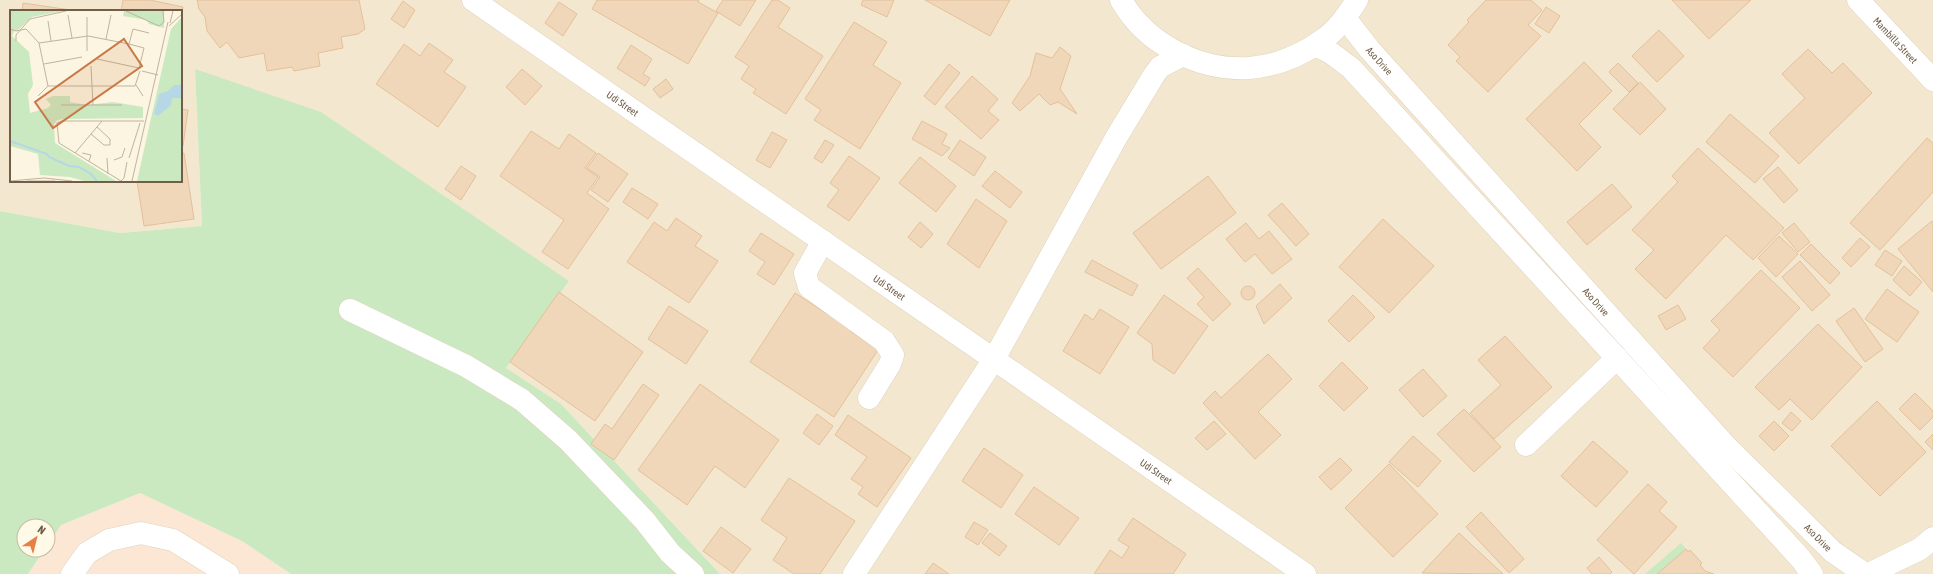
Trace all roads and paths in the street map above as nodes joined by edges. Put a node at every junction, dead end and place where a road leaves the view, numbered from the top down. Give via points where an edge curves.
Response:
1 (473, 0) edge
2 (1121, 0) edge
3 (1358, 0) edge
4 (1858, 0) edge
5 (1345, 18) junction
6 (1315, 45) junction
7 (1183, 55) junction
8 (1933, 80) edge
9 (823, 241) junction
10 (350, 310) dead end
11 (1617, 358) junction
12 (994, 359) junction
13 (869, 398) dead end
14 (1526, 445) dead end
15 (1927, 544) edge
16 (1865, 573) edge
17 (72, 574) edge
18 (228, 574) edge
19 (693, 574) edge
20 (854, 574) edge
21 (1305, 574) edge
22 (1812, 574) edge
23 (1908, 574) edge

1 - 9 street, Udi Street
2 - 7 street via 1145,31 1168,48
3 - 5 street
4 - 8 street, Mambilla Street
5 - 6 street
5 - 16 street, Aso Drive via 1370,50 1726,446 1833,552
6 - 7 street via 1276,63 1248,68 1220,66
6 - 11 street via 1351,68
7 - 12 street via 1160,67 1154,75 1116,138
9 - 12 street, Udi Street
9 - 13 street via 805,273 809,288 884,342 893,355
10 - 19 street via 466,366 522,400 568,440
11 - 14 street
11 - 22 street
12 - 20 street
12 - 21 street, Udi Street
15 - 16 street
15 - 23 street
17 - 18 street via 87,553 108,540 141,533 173,540

